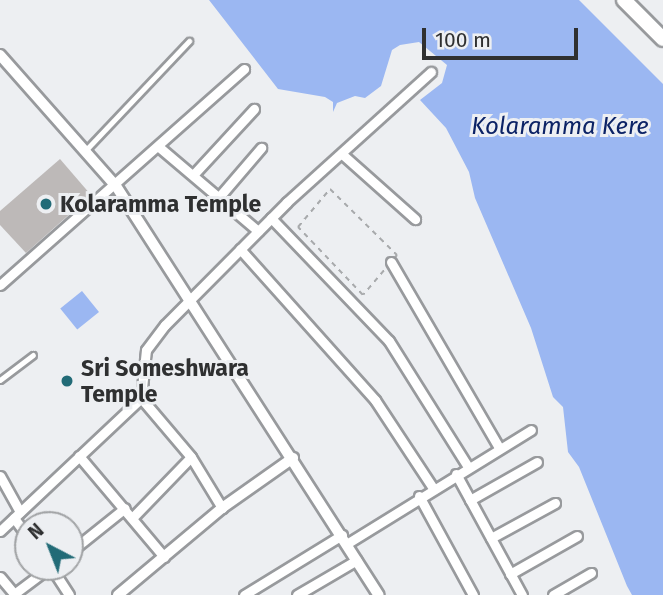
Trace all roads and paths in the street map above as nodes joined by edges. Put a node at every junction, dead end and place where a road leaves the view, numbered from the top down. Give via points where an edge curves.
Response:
1 (624, 0) edge
2 (663, 39) edge
3 (189, 41) dead end
4 (0, 55) edge
5 (244, 69) dead end
6 (430, 72) dead end
7 (254, 109) dead end
8 (159, 147) junction
9 (261, 148) dead end
10 (85, 151) junction
11 (342, 154) junction
12 (193, 175) junction
13 (116, 186) junction
14 (219, 197) junction
15 (271, 218) junction
16 (415, 219) dead end
17 (258, 231) junction
18 (240, 249) junction
19 (391, 262) junction
20 (0, 285) edge
21 (189, 301) junction
22 (33, 355) dead end
23 (0, 380) edge
24 (141, 398) junction
25 (531, 430) dead end
26 (500, 449) junction
27 (79, 456) junction
28 (191, 457) junction
29 (293, 458) junction
30 (537, 462) dead end
31 (468, 467) junction
32 (456, 474) junction
33 (0, 477) edge
34 (433, 488) junction
35 (419, 496) junction
36 (470, 499) junction
37 (555, 503) dead end
38 (125, 508) junction
39 (222, 508) junction
40 (15, 511) edge
41 (21, 511) edge
42 (133, 517) junction
43 (14, 518) edge
44 (0, 531) edge
45 (577, 536) dead end
46 (491, 538) junction
47 (345, 539) junction
48 (84, 541) edge
49 (164, 556) junction
50 (357, 560) junction
51 (591, 573) dead end
52 (510, 574) junction
53 (0, 577) edge
54 (33, 581) edge
55 (15, 595) edge
56 (118, 595) edge
57 (244, 595) edge
58 (297, 595) edge
59 (379, 595) edge
60 (473, 595) edge
61 (522, 595) edge
62 (553, 595) edge

1 - 2 main road
3 - 10 lane
4 - 10 street
5 - 8 street
6 - 11 street
7 - 12 street
8 - 12 street
8 - 13 street
9 - 14 street
10 - 13 street
11 - 15 street
11 - 16 street
12 - 14 street
13 - 20 street
13 - 21 street
14 - 17 street
15 - 17 street
15 - 31 street via 390,341
17 - 18 street
18 - 21 street
18 - 34 street via 374,400
19 - 19 path via 363,295 298,227 330,189 397,255
19 - 26 street
21 - 24 street via 146,350
21 - 29 street
22 - 23 lane
24 - 27 street
24 - 28 street
25 - 26 street
26 - 31 street
27 - 38 street
27 - 41 street
28 - 39 street
28 - 42 street
29 - 39 street
29 - 47 street
30 - 36 street
31 - 32 street
32 - 34 street
32 - 36 street
33 - 40 street
34 - 35 street
35 - 47 street
35 - 60 street
36 - 46 street
37 - 46 street
38 - 42 street
38 - 48 street
39 - 49 street
42 - 49 street
43 - 44 street
45 - 52 street
46 - 52 street
47 - 50 street
47 - 57 street
49 - 56 street
50 - 58 street
50 - 59 street
51 - 62 street
52 - 61 street
53 - 55 street
54 - 55 street

